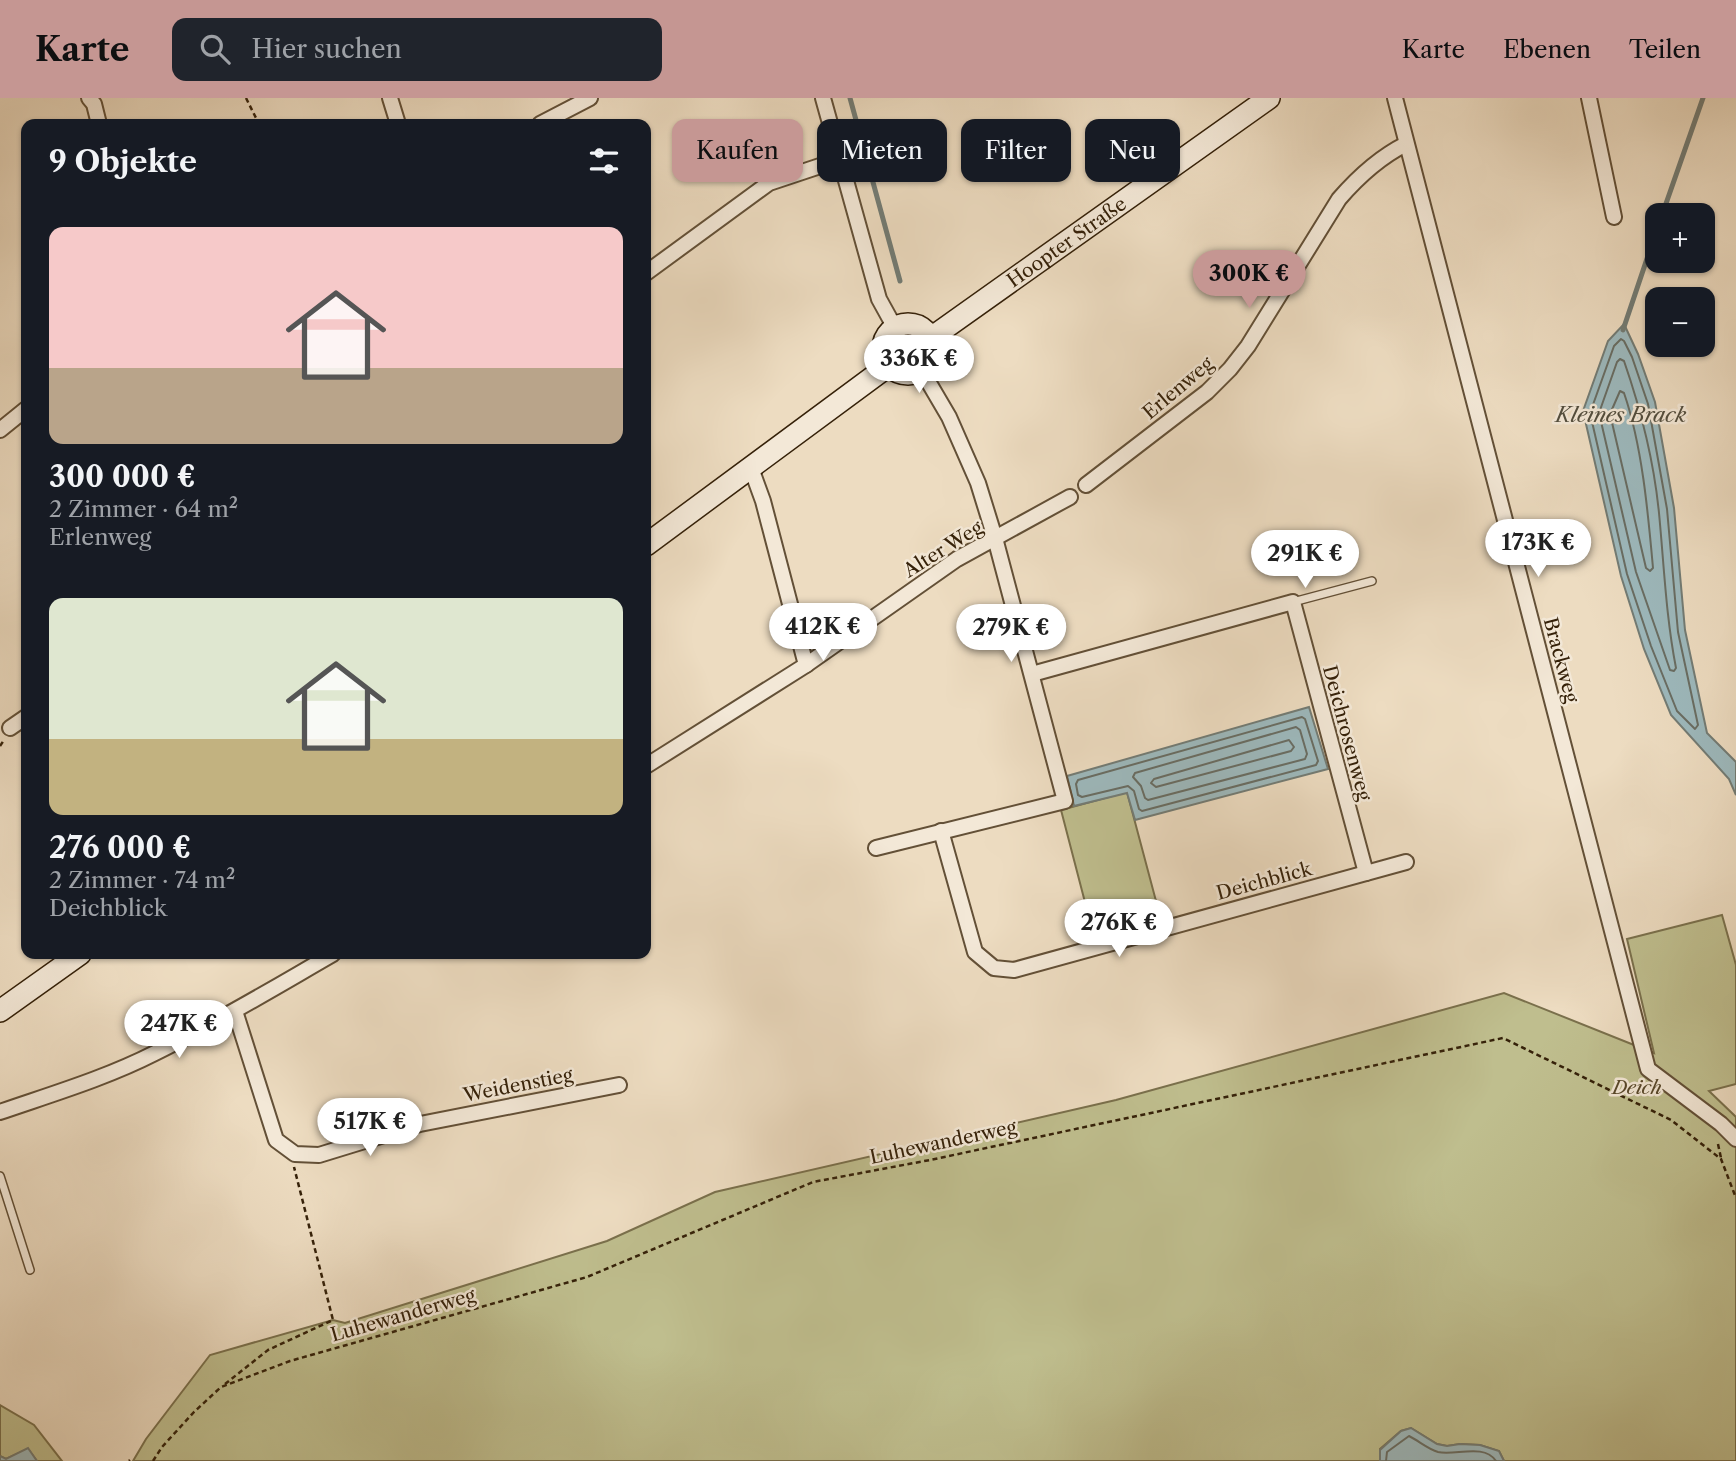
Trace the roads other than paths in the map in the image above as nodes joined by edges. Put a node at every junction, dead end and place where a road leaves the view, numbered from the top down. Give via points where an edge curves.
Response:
1 (89, 98) edge
2 (390, 98) edge
3 (590, 98) edge
4 (823, 98) edge
5 (1269, 98) edge
6 (1395, 98) edge
7 (1589, 98) edge
8 (98, 119) edge
9 (396, 119) edge
10 (550, 119) edge
11 (829, 119) edge
12 (1406, 144) junction
13 (817, 167) edge
14 (847, 182) edge
15 (1614, 217) dead end
16 (651, 269) edge
17 (895, 328) junction
18 (931, 338) junction
19 (888, 366) junction
20 (922, 371) junction
21 (21, 413) edge
22 (0, 430) edge
23 (751, 468) junction
24 (1086, 485) dead end
25 (1070, 497) dead end
26 (995, 538) junction
27 (651, 541) edge
28 (1372, 581) dead end
29 (1293, 602) junction
30 (806, 665) junction
31 (1032, 674) junction
32 (21, 720) edge
33 (10, 728) dead end
34 (651, 763) edge
35 (941, 831) junction
36 (876, 848) dead end
37 (1406, 862) dead end
38 (1366, 873) junction
39 (73, 959) edge
40 (324, 959) edge
41 (0, 1011) edge
42 (235, 1011) junction
43 (619, 1085) dead end
44 (0, 1112) edge
45 (1736, 1139) edge
46 (0, 1176) edge
47 (30, 1270) dead end

1 - 8 street
2 - 9 street
3 - 10 street
4 - 11 street
5 - 18 street, Hoopter Straße
6 - 12 street, Brackweg
7 - 15 street
12 - 24 street, Erlenweg via 1354,182 1339,199 1230,369
12 - 45 street, Brackweg via 1648,1069
13 - 16 street via 769,183
14 - 17 street via 880,299
17 - 18 street via 919,326
17 - 19 street via 883,350
18 - 20 street via 933,356
19 - 20 street via 904,375
19 - 23 street
20 - 26 street via 949,417 978,483
21 - 22 street
23 - 27 street
23 - 30 street via 764,501
25 - 26 street, Alter Weg
26 - 30 street, Alter Weg via 957,559
26 - 31 street
28 - 29 lane
29 - 31 street
29 - 38 street, Deichrosenweg
30 - 34 street, Alter Weg
31 - 35 street via 1065,801
32 - 33 street
35 - 36 street
35 - 38 street, Deichblick via 975,952 994,968 1014,970
37 - 38 street, Deichblick
39 - 41 street
40 - 42 street
42 - 43 street, Weidenstieg via 276,1140 295,1154 319,1156 420,1124
42 - 44 street via 155,1054
46 - 47 lane

